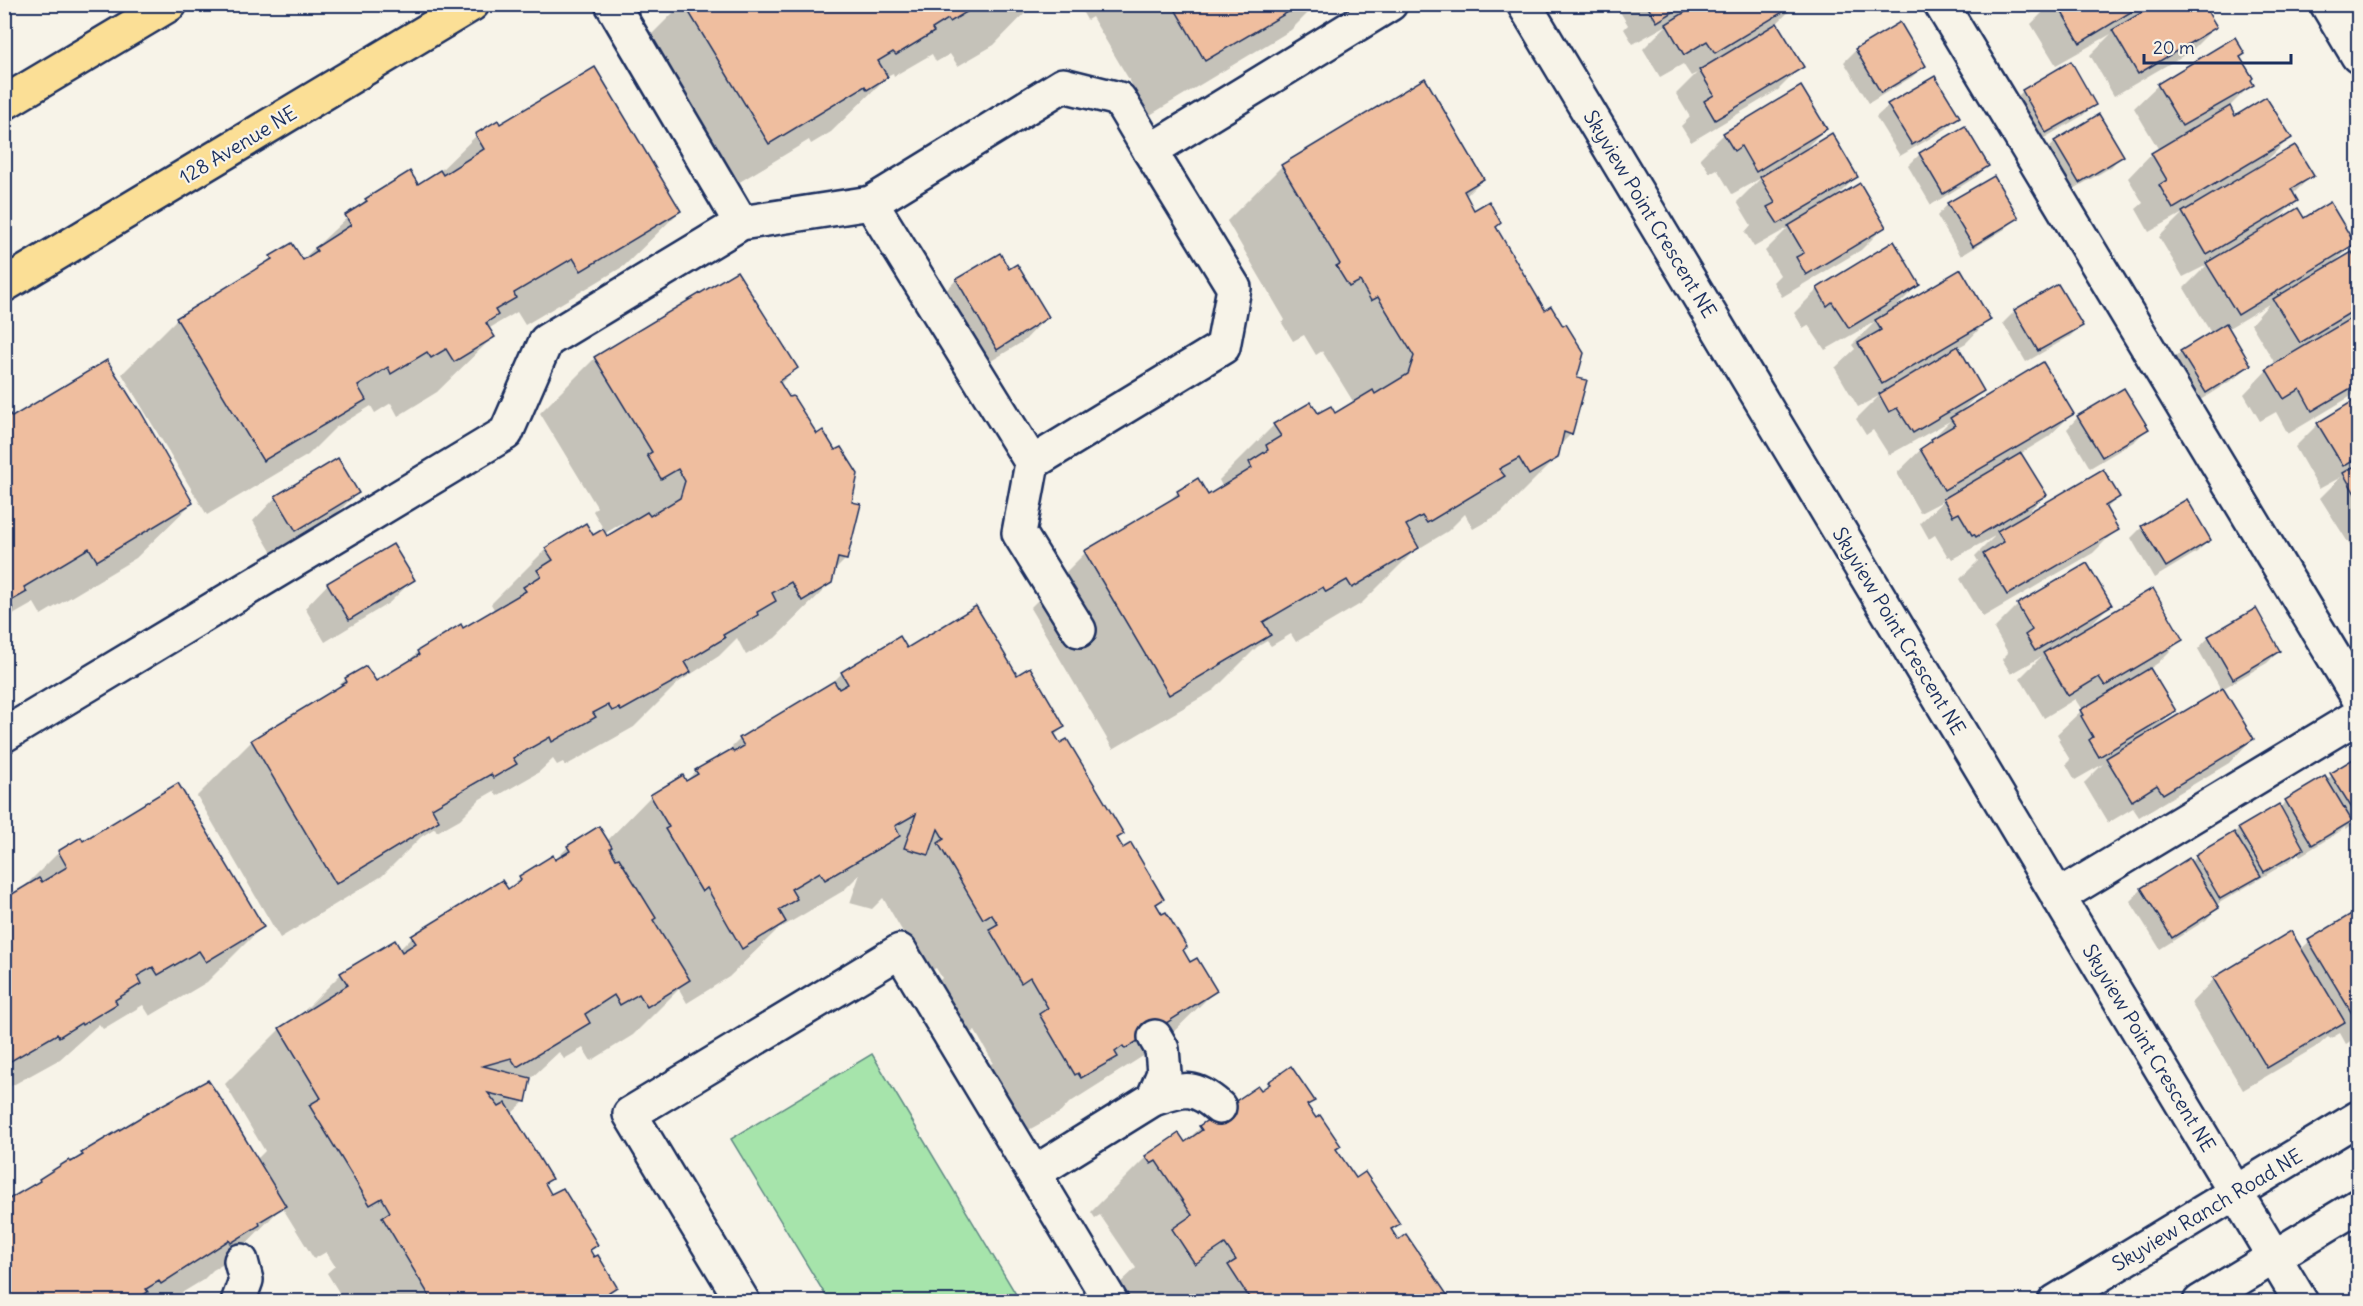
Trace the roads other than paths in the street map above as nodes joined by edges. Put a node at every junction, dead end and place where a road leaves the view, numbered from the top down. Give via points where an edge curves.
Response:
1 (170, 4) edge
2 (472, 4) edge
3 (612, 4) edge
4 (1390, 4) edge
5 (1524, 4) edge
6 (1941, 4) edge
7 (2328, 4) edge
8 (2358, 56) edge
9 (4, 103) edge
10 (1150, 151) junction
11 (871, 203) junction
12 (741, 222) junction
13 (4, 285) edge
14 (1032, 463) junction
15 (1079, 630) dead end
16 (2358, 697) edge
17 (2358, 716) edge
18 (4, 735) edge
19 (2058, 897) junction
20 (1155, 1037) dead end
21 (1153, 1099) junction
22 (1219, 1107) dead end
23 (2358, 1118) edge
24 (1034, 1173) junction
25 (2235, 1193) junction
26 (2358, 1206) edge
27 (2275, 1257) junction
28 (241, 1261) dead end
29 (238, 1302) edge
30 (743, 1302) edge
31 (1111, 1302) edge
32 (2055, 1302) edge
33 (2200, 1302) edge
34 (2301, 1302) edge

1 - 9 main road
2 - 13 main road, 128 Avenue NE
3 - 12 street
4 - 10 street
5 - 19 street, Skyview Point Crescent NE
6 - 16 street
7 - 8 street
10 - 11 street via 1119,99 1063,84
10 - 14 street via 1234,288 1223,347
11 - 12 street
11 - 14 street
12 - 18 street via 546,341 506,433
14 - 15 street via 1019,533
17 - 19 street
19 - 25 street, Skyview Point Crescent NE
20 - 21 street via 1162,1049 1164,1073
21 - 22 street via 1181,1090 1203,1093
21 - 24 street
23 - 25 street, Skyview Ranch Road NE
24 - 30 street via 900,951 630,1114
24 - 31 street
25 - 27 street, Skyview Point Crescent NE
25 - 32 street, Skyview Ranch Road NE
26 - 27 street
27 - 33 street
27 - 34 street, Skyview Point Crescent NE
28 - 29 street via 246,1280

